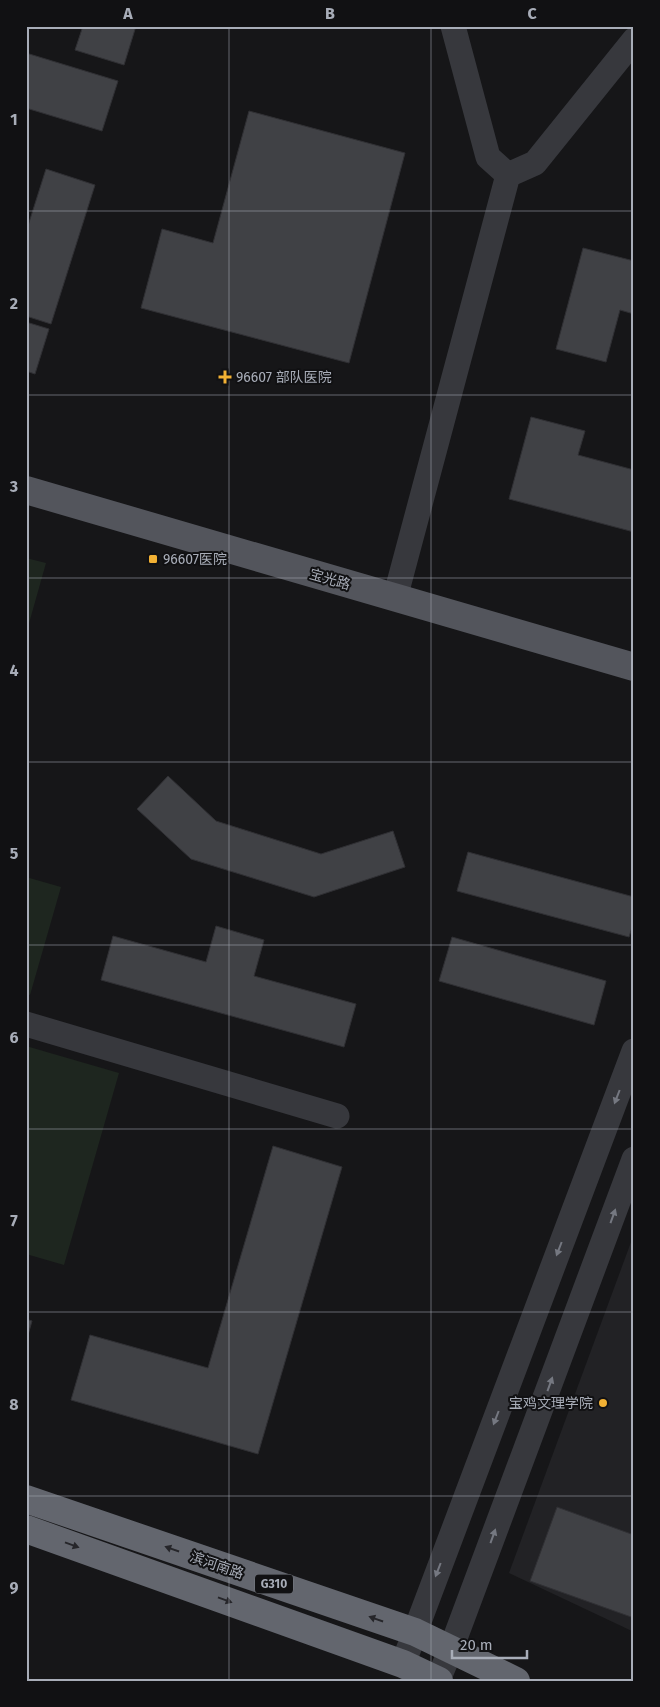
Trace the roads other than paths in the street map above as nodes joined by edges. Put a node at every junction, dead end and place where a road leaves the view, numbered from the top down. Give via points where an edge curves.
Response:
1 (453, 26) edge
2 (634, 40) edge
3 (508, 175) junction
4 (26, 490) edge
5 (395, 598) junction
6 (634, 667) edge
7 (26, 1024) edge
8 (634, 1052) edge
9 (337, 1116) dead end
10 (634, 1158) edge
11 (26, 1500) edge
12 (26, 1529) edge
13 (415, 1632) junction
14 (451, 1648) junction
15 (403, 1664) junction
16 (438, 1680) edge
17 (516, 1681) edge

1 - 3 street via 488,157
2 - 3 street via 535,163
3 - 5 street
4 - 5 main road, 宝光路
5 - 6 main road, 宝光路
7 - 9 street
8 -> 13 street
14 -> 10 street
13 -> 11 highway, 滨河南路 / G310
12 -> 15 highway, G310
13 - 14 highway, 滨河南路 / G310
13 - 15 street
14 - 16 street
14 - 17 highway, 滨河南路 / G310
15 - 16 highway, G310

